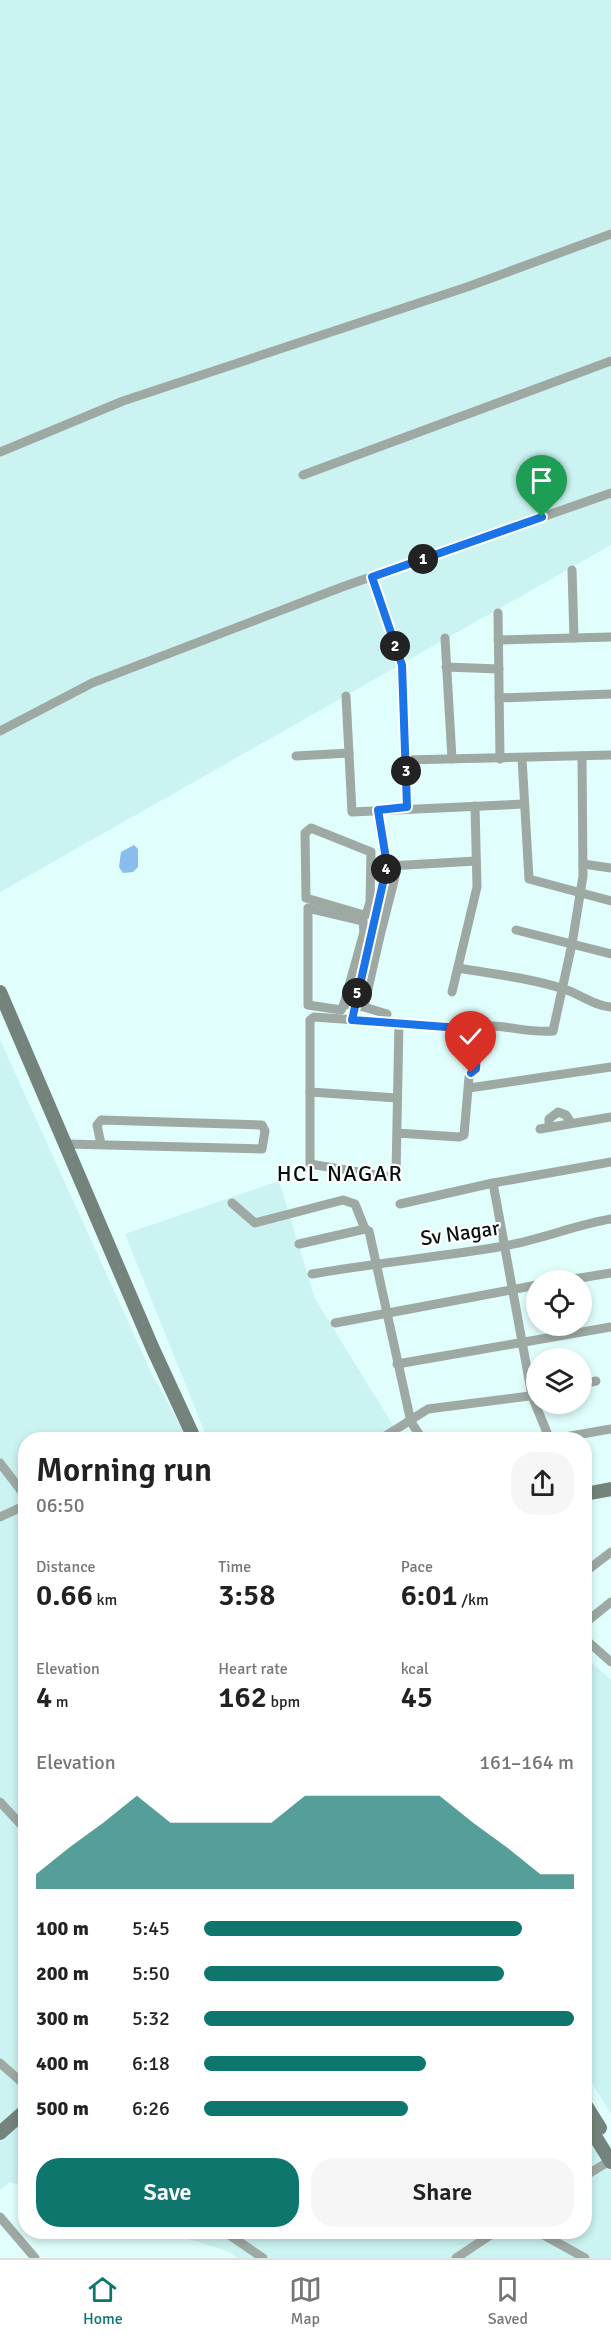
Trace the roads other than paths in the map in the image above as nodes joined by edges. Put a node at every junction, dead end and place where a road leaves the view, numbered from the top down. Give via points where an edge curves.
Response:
1 (611, 234) edge
2 (611, 361) edge
3 (0, 452) edge
4 (303, 475) dead end
5 (611, 493) edge
6 (572, 570) dead end
7 (372, 577) junction
8 (498, 613) dead end
9 (611, 637) edge
10 (445, 638) dead end
11 (574, 638) junction
12 (498, 640) junction
13 (446, 667) junction
14 (499, 669) junction
15 (611, 694) edge
16 (346, 696) dead end
17 (499, 698) junction
18 (0, 731) edge
19 (349, 753) junction
20 (611, 755) edge
21 (296, 756) dead end
22 (582, 756) junction
23 (522, 758) junction
24 (452, 759) junction
25 (500, 759) junction
26 (405, 760) junction
27 (524, 804) junction
28 (475, 806) junction
29 (407, 807) junction
30 (378, 810) junction
31 (476, 861) junction
32 (583, 864) junction
33 (387, 865) junction
34 (611, 868) edge
35 (394, 877) dead end
36 (580, 894) junction
37 (611, 901) edge
38 (374, 904) junction
39 (516, 930) dead end
40 (371, 936) junction
41 (572, 944) junction
42 (611, 954) edge
43 (458, 968) junction
44 (563, 989) junction
45 (0, 992) edge
46 (452, 992) dead end
47 (344, 1004) junction
48 (359, 1006) junction
49 (611, 1007) edge
50 (387, 1014) dead end
51 (352, 1020) junction
52 (399, 1022) junction
53 (492, 1026) dead end
54 (611, 1067) edge
55 (469, 1088) junction
56 (310, 1092) junction
57 (398, 1098) junction
58 (611, 1117) edge
59 (544, 1128) dead end
60 (397, 1133) junction
61 (67, 1144) junction
62 (101, 1144) junction
63 (611, 1162) edge
64 (493, 1183) junction
65 (232, 1203) dead end
66 (400, 1204) dead end
67 (611, 1219) edge
68 (365, 1229) junction
69 (299, 1244) dead end
70 (506, 1246) junction
71 (378, 1262) junction
72 (611, 1273) edge
73 (312, 1275) dead end
74 (592, 1276) edge
75 (526, 1287) edge
76 (513, 1289) junction
77 (387, 1314) junction
78 (335, 1323) dead end
79 (611, 1327) edge
80 (522, 1343) junction
81 (526, 1359) edge
82 (397, 1364) junction
83 (596, 1381) dead end
84 (592, 1382) edge
85 (526, 1396) edge
86 (541, 1414) edge
87 (411, 1422) junction
88 (611, 1429) edge
89 (191, 1432) edge
90 (397, 1432) edge
91 (418, 1432) edge
92 (547, 1432) edge
93 (592, 1432) edge
94 (0, 1463) edge
95 (18, 1487) edge
96 (611, 1489) edge
97 (592, 1493) edge
98 (18, 1509) edge
99 (0, 1517) edge
100 (611, 1552) edge
101 (592, 1567) edge
102 (611, 1602) edge
103 (592, 1617) edge
104 (592, 1645) edge
105 (611, 1662) edge
106 (0, 1802) edge
107 (18, 1821) edge
108 (0, 2063) edge
109 (18, 2079) edge
110 (592, 2115) edge
111 (18, 2117) edge
112 (592, 2131) edge
113 (0, 2133) edge
114 (611, 2145) edge
115 (611, 2161) edge
116 (592, 2172) edge
117 (0, 2217) edge
118 (18, 2239) edge
119 (18, 2239) edge
120 (235, 2239) edge
121 (484, 2239) edge
122 (551, 2239) edge
123 (34, 2258) edge
124 (263, 2258) edge
125 (456, 2258) edge
126 (585, 2258) edge

1 - 3 street via 467,287 123,401
2 - 4 street
5 - 7 street
6 - 11 street
7 - 18 street via 92,682
7 - 26 street via 402,665
8 - 12 street
9 - 11 street
10 - 13 street
11 - 12 street
12 - 14 street
13 - 14 street
13 - 24 street
14 - 17 street
15 - 17 street
16 - 19 street
17 - 25 street
19 - 21 street
19 - 30 street via 352,812
20 - 22 street
22 - 23 street
22 - 32 street
23 - 25 street
23 - 27 street
24 - 25 street
24 - 26 street
26 - 29 street
27 - 28 street
27 - 36 street via 529,879
28 - 29 street
28 - 31 street
29 - 30 street
30 - 33 street
31 - 33 street
31 - 43 street via 477,887
32 - 34 street
32 - 36 street
33 - 38 street
35 - 40 street
36 - 37 street
36 - 41 street
38 - 38 street via 364,915 306,898 304,833 311,828 371,852
38 - 40 street
39 - 41 street
40 - 47 street
40 - 47 street via 363,921 308,908 308,1005 341,1010
40 - 48 street
41 - 42 street
41 - 44 street
43 - 44 street
43 - 46 street
44 - 49 street
44 - 53 street via 553,1031 533,1033 516,1027
45 - 61 street
47 - 48 street
48 - 50 street
48 - 51 street
51 - 52 street
51 - 56 street via 310,1020
52 - 55 street via 474,1029 478,1034 476,1069 469,1077
52 - 57 street
54 - 55 street
55 - 60 street via 463,1136
56 - 57 street
56 - 60 street via 310,1164 394,1176
57 - 60 street
58 - 59 street
61 - 62 street
61 - 89 street
62 - 62 street via 97,1125 101,1120 262,1125 265,1131 262,1149
63 - 64 street
64 - 66 street
64 - 70 street
65 - 68 street via 255,1223 343,1200 355,1204
67 - 70 street, Sv Nagar
68 - 69 street
68 - 71 street
70 - 71 street, Sv Nagar
70 - 76 street
71 - 73 street, Sv Nagar
71 - 77 street
72 - 74 street
75 - 76 street
76 - 77 street
76 - 80 street
77 - 78 street
77 - 82 street
79 - 80 street
80 - 81 street
80 - 82 street
82 - 87 street
83 - 84 street
85 - 87 street via 428,1409
86 - 92 street
87 - 90 street
87 - 91 street
88 - 93 street
94 - 95 street
96 - 97 street
98 - 99 street
100 - 101 street
102 - 103 street
104 - 105 street
106 - 107 street
108 - 109 street
110 - 114 street
111 - 113 street
112 - 115 street
115 - 116 street
117 - 118 street
119 - 123 street
120 - 124 street
121 - 125 street
122 - 126 street

